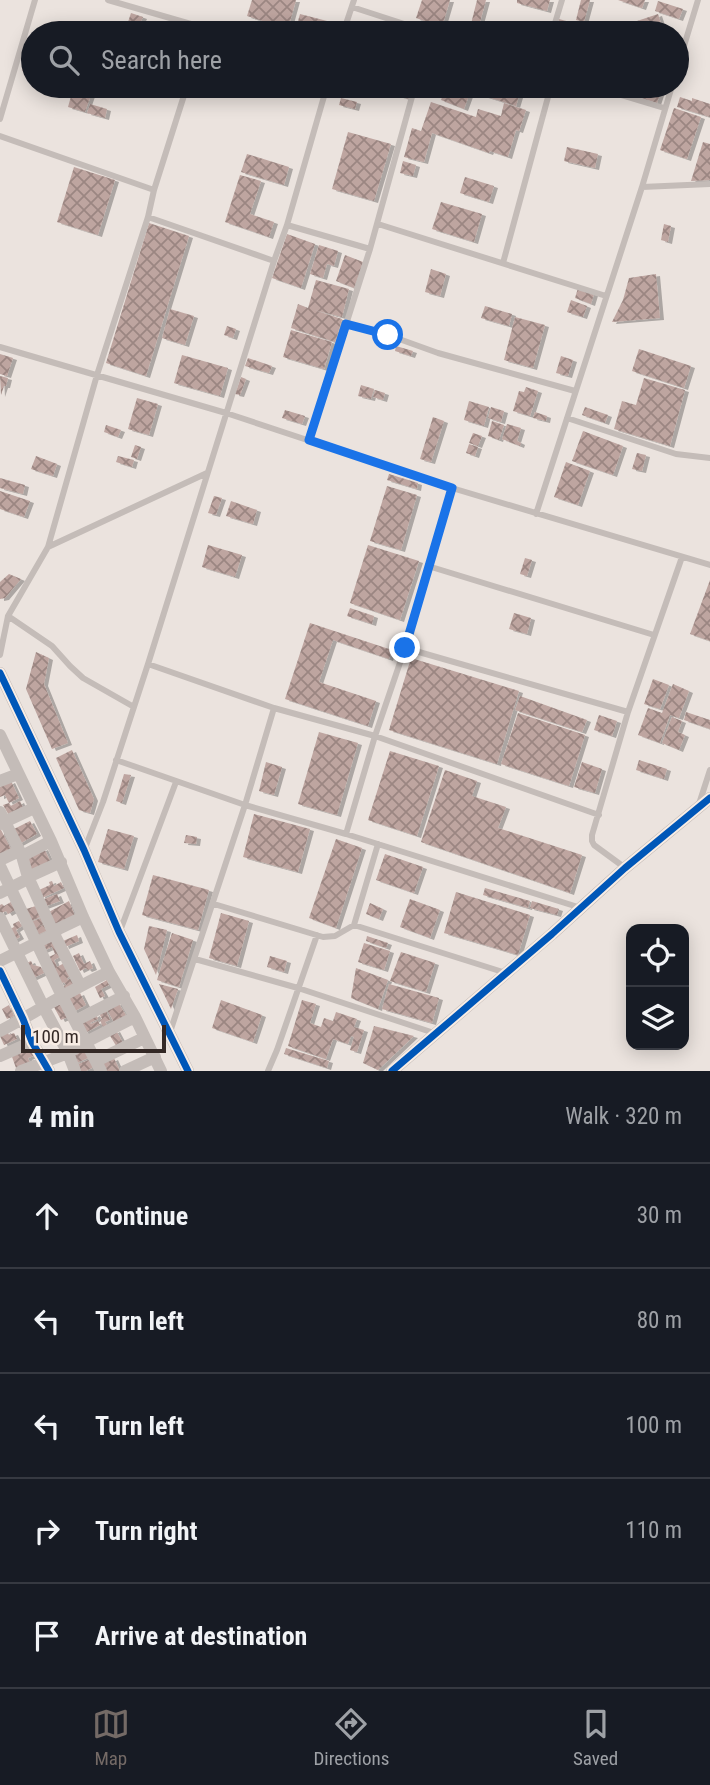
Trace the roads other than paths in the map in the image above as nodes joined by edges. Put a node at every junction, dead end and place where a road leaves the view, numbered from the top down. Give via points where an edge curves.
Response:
1 (35, 0) edge
2 (108, 0) edge
3 (562, 0) edge
4 (698, 0) edge
5 (353, 4) edge
6 (29, 21) edge
7 (173, 21) edge
8 (347, 21) edge
9 (398, 21) edge
10 (556, 21) edge
11 (689, 30) edge
12 (21, 48) edge
13 (183, 98) edge
14 (324, 98) edge
15 (412, 98) edge
16 (548, 98) edge
17 (631, 98) edge
18 (668, 98) edge
19 (664, 108) junction
20 (0, 119) edge
21 (0, 136) edge
22 (710, 184) edge
23 (642, 187) junction
24 (155, 190) junction
25 (148, 217) junction
26 (378, 224) junction
27 (287, 225) junction
28 (370, 249) junction
29 (274, 261) junction
30 (503, 263) junction
31 (606, 296) junction
32 (346, 324) junction
33 (0, 347) edge
34 (97, 375) junction
35 (575, 391) junction
36 (226, 413) junction
37 (567, 418) junction
38 (309, 440) junction
39 (710, 458) edge
40 (207, 473) junction
41 (452, 488) junction
42 (536, 514) junction
43 (48, 547) junction
44 (682, 556) junction
45 (710, 565) edge
46 (428, 566) junction
47 (8, 616) junction
48 (654, 635) junction
49 (405, 648) junction
50 (0, 655) edge
51 (148, 664) junction
52 (0, 673) edge
53 (134, 707) junction
54 (274, 708) junction
55 (628, 712) junction
56 (0, 735) edge
57 (375, 736) junction
58 (4, 756) edge
59 (116, 760) junction
60 (710, 770) edge
61 (18, 774) junction
62 (0, 781) edge
63 (176, 782) junction
64 (710, 798) edge
65 (245, 805) junction
66 (34, 808) junction
67 (697, 809) junction
68 (599, 815) junction
69 (2, 819) edge
70 (346, 834) junction
71 (51, 841) junction
72 (378, 844) junction
73 (84, 850) junction
74 (21, 854) junction
75 (0, 860) edge
76 (61, 862) junction
77 (0, 866) edge
78 (625, 868) junction
79 (28, 877) junction
80 (5, 890) edge
81 (214, 904) junction
82 (581, 908) junction
83 (83, 917) junction
84 (0, 918) edge
85 (354, 925) junction
86 (119, 932) junction
87 (54, 934) junction
88 (317, 935) junction
89 (36, 943) junction
90 (17, 952) junction
91 (195, 959) junction
92 (0, 961) edge
93 (0, 971) edge
94 (109, 972) junction
95 (506, 973) junction
96 (80, 985) junction
97 (298, 988) junction
98 (62, 996) junction
99 (124, 996) junction
100 (44, 1008) junction
101 (135, 1017) junction
102 (23, 1019) junction
103 (75, 1021) junction
104 (1, 1029) edge
105 (434, 1033) junction
106 (169, 1034) junction
107 (144, 1038) junction
108 (32, 1042) junction
109 (86, 1042) junction
110 (68, 1053) junction
111 (0, 1056) edge
112 (155, 1057) junction
113 (45, 1066) edge
114 (99, 1066) edge
115 (21, 1071) edge
116 (75, 1071) edge
117 (125, 1071) edge
118 (161, 1071) edge
119 (188, 1071) edge
120 (268, 1071) edge
121 (392, 1071) edge

1 - 6 lane
2 - 7 lane
3 - 10 lane
4 - 11 lane
5 - 8 lane
5 - 9 lane
12 - 20 lane
13 - 24 lane
14 - 27 lane
15 - 26 lane
16 - 30 lane
17 - 19 lane
18 - 19 lane
19 - 23 lane
21 - 24 lane
22 - 23 lane
23 - 31 lane
24 - 25 lane
25 - 29 lane
25 - 34 lane
26 - 28 lane
26 - 30 lane
27 - 28 lane
27 - 29 lane
28 - 32 lane
29 - 36 lane
30 - 31 lane
31 - 35 lane
32 - 35 lane
32 - 38 lane
33 - 34 lane
34 - 36 lane
34 - 43 lane
35 - 37 lane
36 - 38 lane
36 - 40 lane
37 - 39 lane via 676,454
37 - 42 lane
38 - 41 lane
40 - 43 lane
40 - 51 lane
41 - 42 lane
41 - 46 lane
42 - 44 lane
43 - 47 lane
44 - 45 lane
44 - 48 lane
46 - 48 lane
46 - 49 lane
47 - 50 lane
47 - 53 lane via 52,646 83,678
48 - 55 lane
49 - 55 lane
49 - 57 lane
51 - 53 lane
51 - 54 lane
52 - 73 street
53 - 59 lane
54 - 57 lane
54 - 65 lane
55 - 68 lane
56 - 58 street
57 - 68 lane
57 - 70 lane
58 - 61 street
59 - 63 lane
59 - 73 lane
60 - 67 lane
61 - 62 street
61 - 66 street
63 - 65 lane
63 - 86 lane
64 - 67 street
65 - 70 lane
65 - 81 lane
66 - 69 street
66 - 71 street
67 - 78 street
68 - 78 lane via 592,835 594,845
69 - 74 street
70 - 72 lane
71 - 74 street
71 - 76 street
72 - 82 lane
72 - 85 lane
73 - 86 street
74 - 75 street
74 - 79 street
76 - 79 street
76 - 83 street
77 - 80 street
78 - 82 street
79 - 80 street
79 - 87 street
80 - 89 street
81 - 88 lane
81 - 91 lane
82 - 95 street
83 - 87 street
83 - 94 street
84 - 90 street
85 - 88 lane via 335,936
85 - 95 lane
86 - 106 street
87 - 89 street
87 - 96 street
88 - 97 lane
89 - 90 street
89 - 98 street
90 - 92 street
90 - 100 street
91 - 97 lane
91 - 106 lane
93 - 102 street
94 - 96 street
94 - 99 street
95 - 105 street
96 - 98 street
97 - 105 lane
97 - 120 lane
98 - 100 street
98 - 103 street
99 - 101 street
99 - 103 street
100 - 102 street
100 - 110 street
101 - 107 street
101 - 109 street
102 - 104 street
102 - 108 street
103 - 109 street
105 - 121 street
106 - 119 street
107 - 112 street
107 - 114 street
108 - 111 street
108 - 113 street
109 - 110 street
109 - 114 street
110 - 113 street
110 - 116 street
112 - 117 street
112 - 118 street
113 - 115 street

